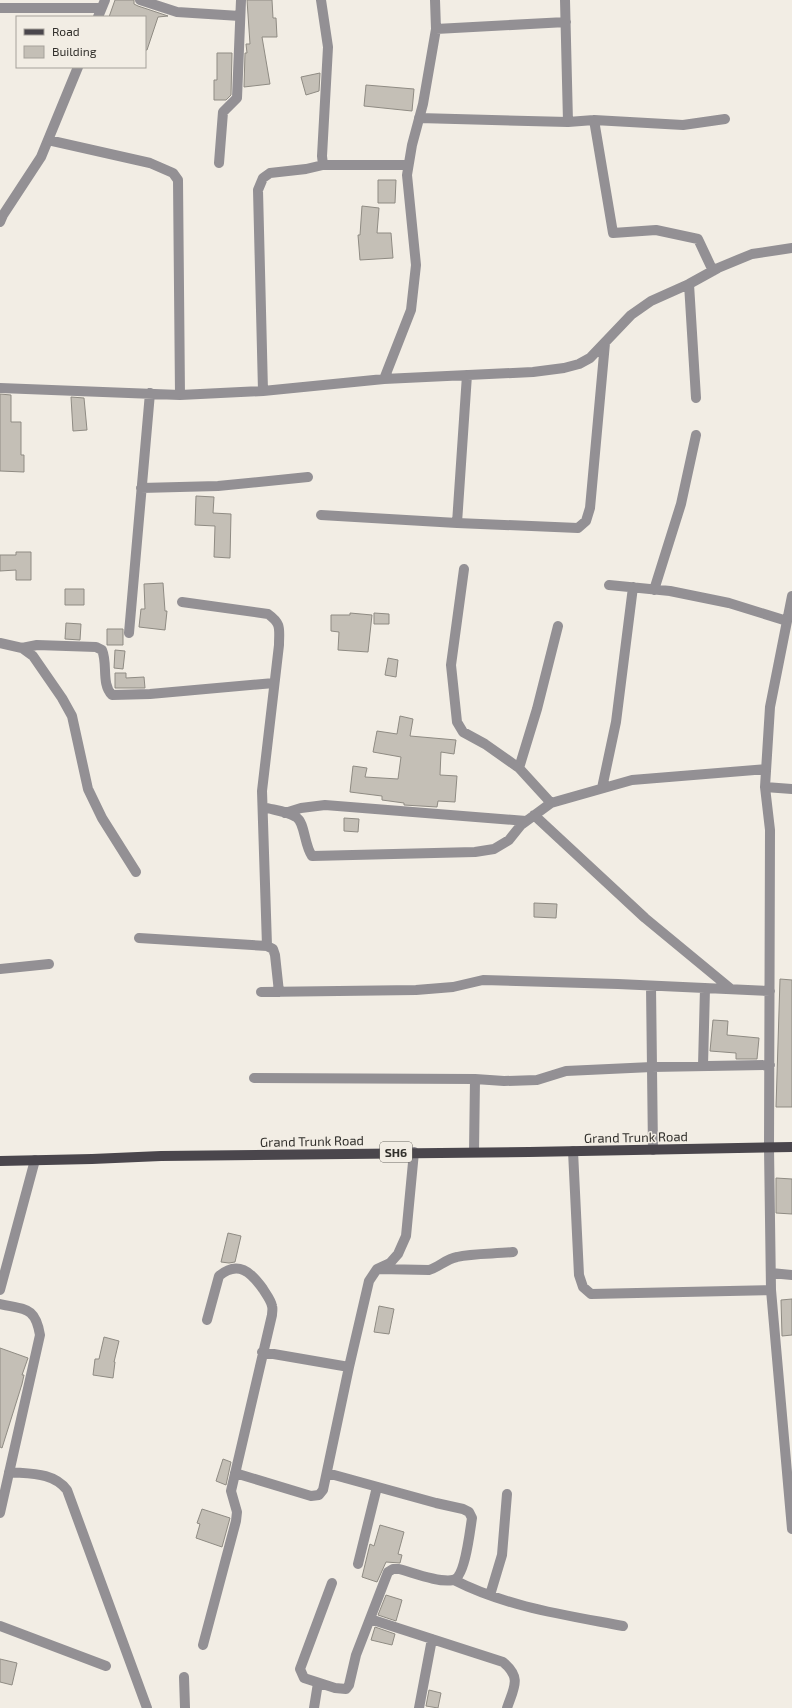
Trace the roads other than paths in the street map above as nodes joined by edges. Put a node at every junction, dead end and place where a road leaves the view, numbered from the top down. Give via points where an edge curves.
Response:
1 (140, 0) edge
2 (241, 0) edge
3 (321, 0) edge
4 (434, 0) edge
5 (565, 0) edge
6 (0, 8) edge
7 (101, 8) edge
8 (240, 16) junction
9 (566, 22) junction
10 (436, 29) junction
11 (78, 68) edge
12 (419, 118) junction
13 (725, 119) dead end
14 (594, 120) junction
15 (568, 122) junction
16 (48, 140) junction
17 (219, 163) dead end
18 (323, 165) junction
19 (408, 165) junction
20 (0, 222) edge
21 (792, 248) edge
22 (713, 271) junction
23 (689, 284) junction
24 (605, 343) junction
25 (466, 375) junction
26 (384, 379) junction
27 (0, 388) edge
28 (263, 391) junction
29 (150, 393) junction
30 (180, 395) junction
31 (696, 398) dead end
32 (696, 435) dead end
33 (308, 476) dead end
34 (142, 488) junction
35 (321, 515) dead end
36 (457, 523) junction
37 (464, 569) dead end
38 (609, 585) dead end
39 (634, 588) junction
40 (654, 590) junction
41 (792, 596) edge
42 (182, 602) dead end
43 (787, 621) junction
44 (558, 626) dead end
45 (130, 633) dead end
46 (0, 643) edge
47 (22, 648) junction
48 (274, 683) junction
49 (519, 768) junction
50 (766, 769) junction
51 (765, 787) junction
52 (602, 788) junction
53 (792, 789) edge
54 (551, 803) junction
55 (263, 806) junction
56 (285, 813) junction
57 (534, 815) junction
58 (526, 821) junction
59 (136, 872) dead end
60 (139, 938) dead end
61 (267, 946) junction
62 (49, 964) dead end
63 (0, 969) edge
64 (651, 986) junction
65 (705, 988) junction
66 (730, 989) junction
67 (770, 991) junction
68 (261, 992) dead end
69 (279, 992) junction
70 (770, 1065) junction
71 (702, 1066) junction
72 (652, 1067) junction
73 (254, 1078) dead end
74 (475, 1080) junction
75 (792, 1147) edge
76 (769, 1148) junction
77 (653, 1150) junction
78 (574, 1151) junction
79 (414, 1152) junction
80 (474, 1152) junction
81 (35, 1160) junction
82 (0, 1161) edge
83 (513, 1252) dead end
84 (377, 1269) junction
85 (771, 1273) junction
86 (792, 1275) edge
87 (0, 1290) edge
88 (771, 1290) junction
89 (0, 1304) edge
90 (207, 1320) dead end
91 (262, 1352) junction
92 (349, 1367) junction
93 (787, 1418) edge
94 (9, 1472) junction
95 (235, 1473) junction
96 (327, 1473) junction
97 (377, 1487) junction
98 (507, 1494) dead end
99 (791, 1508) edge
100 (0, 1513) edge
101 (792, 1529) edge
102 (358, 1564) dead end
103 (454, 1580) junction
104 (332, 1583) dead end
105 (490, 1595) junction
106 (370, 1619) junction
107 (0, 1626) edge
108 (623, 1626) dead end
109 (432, 1639) junction
110 (204, 1645) dead end
111 (106, 1666) dead end
112 (184, 1677) dead end
113 (318, 1683) junction
114 (147, 1708) edge
115 (185, 1708) edge
116 (314, 1708) edge
117 (419, 1708) edge
118 (507, 1708) edge

1 - 8 street via 177,12
2 - 8 street
3 - 18 street via 328,47
4 - 10 street
5 - 9 street
6 - 7 street
8 - 17 street via 237,98 223,112
9 - 10 street
9 - 15 street
10 - 12 street
11 - 16 street
12 - 15 street
12 - 19 street
13 - 14 street via 683,125
14 - 15 street
14 - 22 street via 613,233 656,230 698,239
16 - 20 street via 41,157
16 - 30 street via 150,163 172,173 178,180
18 - 19 street
18 - 28 street via 270,173 263,178 258,190
19 - 26 street via 408,191 416,265 411,310
21 - 22 street via 752,254
22 - 23 street
23 - 24 street via 651,301 631,316
23 - 31 street
24 - 25 street via 590,358 564,368
24 - 36 street via 590,508 586,521 578,528
25 - 26 street
25 - 36 street
26 - 28 street
27 - 29 street
28 - 30 street
29 - 30 street
29 - 34 street
32 - 40 street via 681,504
33 - 34 street via 218,486
34 - 45 street
35 - 36 street
37 - 49 street via 451,666 456,722 463,732
38 - 39 street
39 - 40 street
39 - 52 street via 616,722
40 - 43 street via 729,604
41 - 43 street
42 - 48 street via 268,614 277,620 279,645
43 - 50 street via 770,707
44 - 49 street
46 - 47 street
47 - 48 street via 37,645 96,647 102,650 105,657 106,685 112,695
47 - 59 street via 33,656 72,716 88,789 102,818
48 - 55 street via 262,791
49 - 54 street
50 - 51 street
50 - 52 street via 632,780
51 - 53 street
51 - 67 street via 770,830
52 - 54 street
54 - 57 street
55 - 56 street
55 - 61 street
56 - 58 street via 325,805
56 - 58 street via 296,817 302,824 307,849 312,856 475,852 494,849 510,840
57 - 58 street
57 - 66 street via 645,918
60 - 61 street
61 - 69 street via 273,949 275,955
62 - 63 street
64 - 65 street
64 - 69 street via 483,980 453,987 416,990
64 - 72 street
65 - 66 street
65 - 71 street
66 - 67 street
67 - 70 street
68 - 69 street
70 - 71 street
70 - 76 street
71 - 72 street
72 - 74 street via 566,1071 537,1080
72 - 77 street
73 - 74 street
74 - 80 street
75 - 76 main road, Grand Trunk Road / SH6
76 - 77 main road, Grand Trunk Road / SH6
76 - 85 street
77 - 78 main road, Grand Trunk Road / SH6
78 - 80 main road, Grand Trunk Road / SH6
78 - 88 street via 578,1275 583,1287 591,1294
79 - 80 main road, Grand Trunk Road / SH6
79 - 81 main road, Grand Trunk Road / SH6
79 - 84 street via 406,1236 398,1254 390,1263
81 - 82 main road, Grand Trunk Road / SH6
81 - 87 street
83 - 84 street via 458,1256 429,1270
84 - 92 street via 369,1281
85 - 86 street
85 - 88 street
88 - 93 street
89 - 94 street via 30,1312 37,1320 40,1335
90 - 91 street via 219,1276 232,1269 253,1274 272,1306
91 - 92 street
91 - 95 street
92 - 96 street
93 - 99 street
94 - 100 street
94 - 114 street via 48,1475 67,1490
95 - 96 street via 311,1496 323,1490
95 - 110 street via 231,1491 237,1512 236,1521
96 - 97 street
97 - 102 street
97 - 103 street via 469,1512 472,1518 463,1566 460,1577
98 - 105 street via 502,1555
99 - 101 street
103 - 105 street via 475,1591
103 - 106 street via 440,1580 393,1569 388,1572
104 - 113 street via 300,1669 304,1678
105 - 108 street via 541,1611
106 - 109 street
106 - 113 street via 356,1655 350,1685 346,1688 335,1688
107 - 111 street
109 - 117 street
109 - 118 street via 503,1662 512,1670 515,1676 514,1688
112 - 115 street
113 - 116 street

